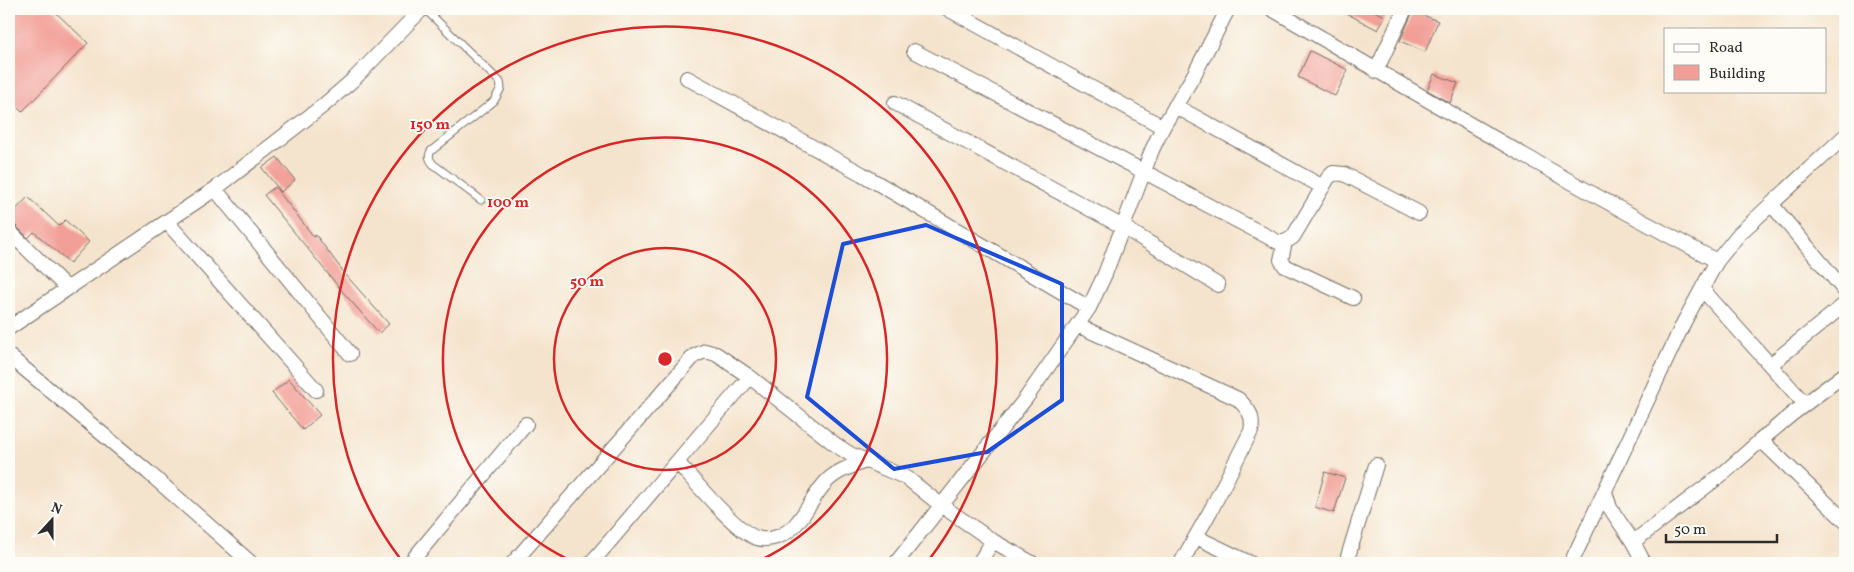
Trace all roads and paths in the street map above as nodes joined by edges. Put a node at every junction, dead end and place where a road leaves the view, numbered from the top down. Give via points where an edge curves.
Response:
1 (423, 9) edge
2 (948, 9) edge
3 (1228, 9) edge
4 (1405, 9) edge
5 (1280, 11) edge
6 (914, 51) dead end
7 (1376, 71) junction
8 (687, 78) dead end
9 (894, 103) dead end
10 (1175, 106) junction
11 (1163, 127) junction
12 (1845, 136) edge
13 (1143, 172) junction
14 (1322, 187) junction
15 (215, 189) junction
16 (481, 200) dead end
17 (1771, 204) junction
18 (1419, 214) dead end
19 (167, 222) junction
20 (1123, 227) junction
21 (9, 231) edge
22 (1285, 242) junction
23 (1717, 261) junction
24 (1218, 285) dead end
25 (67, 288) junction
26 (1702, 289) junction
27 (1845, 291) edge
28 (1353, 298) dead end
29 (1845, 304) edge
30 (1088, 308) junction
31 (1077, 325) junction
32 (9, 328) edge
33 (350, 354) dead end
34 (9, 356) edge
35 (1770, 365) junction
36 (1845, 374) edge
37 (750, 377) junction
38 (316, 390) dead end
39 (1805, 404) junction
40 (526, 424) dead end
41 (1761, 440) junction
42 (866, 461) junction
43 (677, 462) junction
44 (1376, 465) dead end
45 (1605, 492) junction
46 (942, 506) junction
47 (1845, 522) edge
48 (1196, 537) junction
49 (994, 541) junction
50 (1634, 542) junction
51 (1577, 560) edge
52 (252, 563) edge
53 (410, 563) edge
54 (513, 563) edge
55 (591, 563) edge
56 (896, 563) edge
57 (979, 563) edge
58 (1032, 563) edge
59 (1181, 563) edge
60 (1250, 563) edge
61 (1346, 563) edge
62 (1644, 563) edge

1 - 15 street via 324,105
1 - 16 lane via 500,82 501,88 494,101 429,155 432,164
2 - 11 street
3 - 10 street
4 - 7 street
5 - 7 street
6 - 13 street
7 - 23 street
8 - 30 street via 862,174
9 - 20 street
10 - 11 street
10 - 14 street
11 - 13 street
12 - 17 street
13 - 20 street
13 - 22 street via 1270,239
14 - 18 street via 1333,173 1344,174
14 - 22 street via 1293,236
15 - 19 street
15 - 33 street
17 - 23 street via 1739,234
17 - 27 street
19 - 25 street
19 - 38 street
20 - 24 street
20 - 30 street
21 - 25 street
22 - 28 street via 1282,260 1285,266
23 - 26 street
25 - 32 street
26 - 35 street
26 - 45 street
29 - 35 street
30 - 31 street
31 - 46 street via 1026,398
31 - 48 street via 1238,399 1252,415 1251,431
34 - 52 street
35 - 39 street
36 - 39 street
37 - 42 street via 836,445
37 - 43 street
37 - 54 street via 711,352 694,356
39 - 41 street
40 - 53 street
41 - 47 street
41 - 50 street
42 - 43 street via 833,476 795,525 786,533 767,539 758,539 738,526
42 - 46 street via 907,478
43 - 55 street
44 - 61 street
45 - 50 street via 1610,508
45 - 51 street
46 - 49 street
46 - 56 street
48 - 59 street
48 - 60 street
49 - 57 street
49 - 58 street
50 - 62 street

